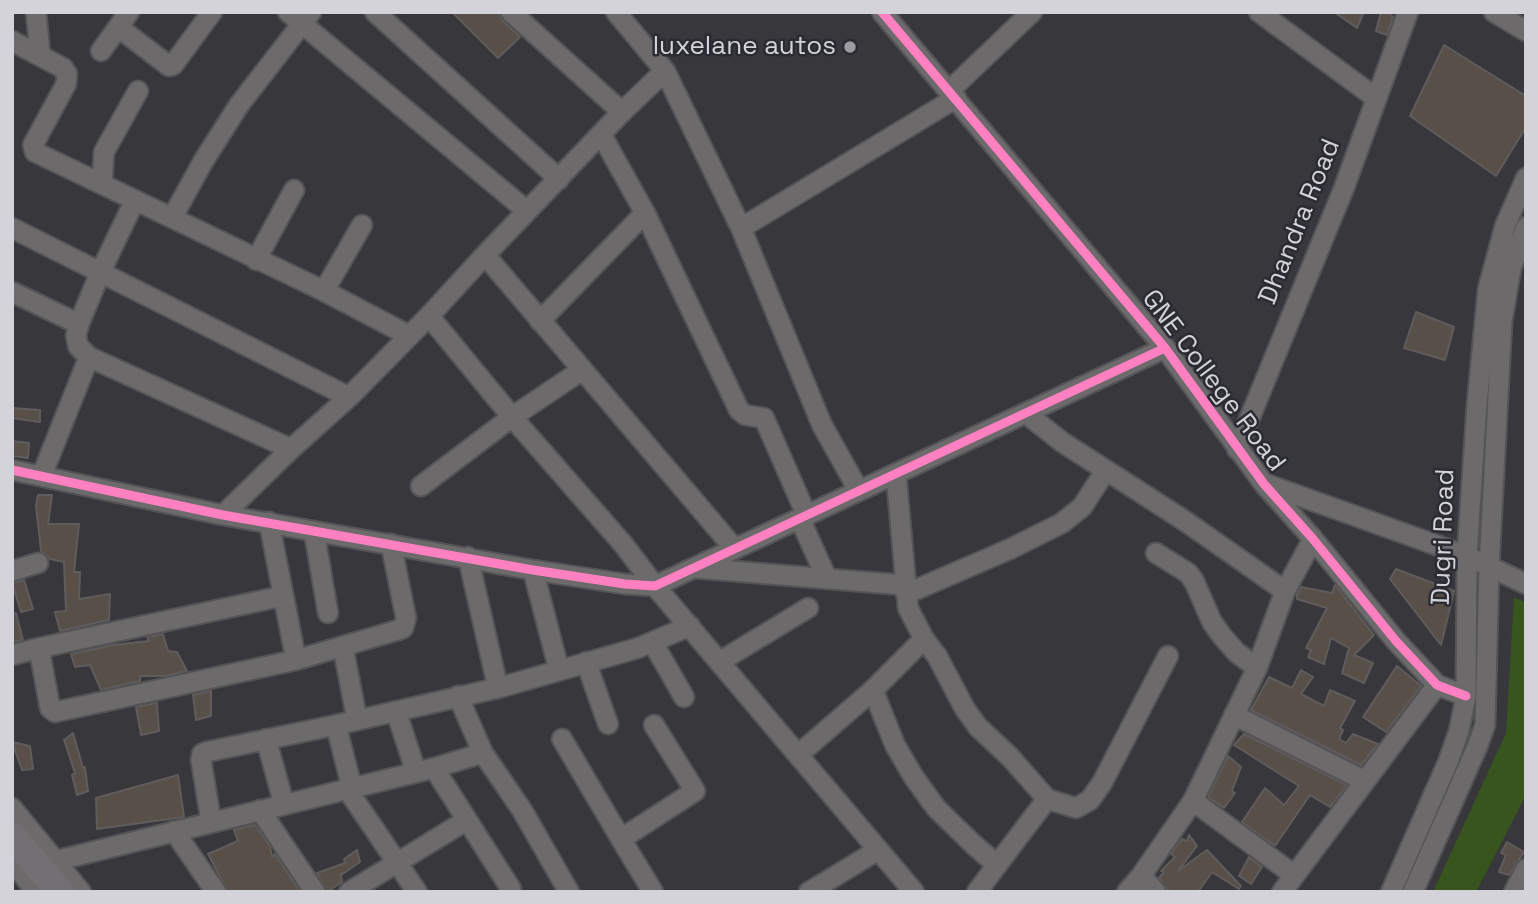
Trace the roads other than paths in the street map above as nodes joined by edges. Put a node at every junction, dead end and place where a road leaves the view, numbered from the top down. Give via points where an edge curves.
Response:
1 (36, 12) edge
2 (212, 12) edge
3 (374, 12) edge
4 (511, 12) edge
5 (615, 12) edge
6 (882, 12) edge
7 (1032, 12) edge
8 (1259, 12) edge
9 (1494, 12) edge
10 (1405, 13) edge
11 (301, 16) edge
12 (123, 20) edge
13 (1526, 31) edge
14 (12, 41) edge
15 (101, 51) dead end
16 (40, 54) junction
17 (664, 71) junction
18 (138, 91) dead end
19 (953, 94) junction
20 (1377, 98) junction
21 (622, 112) junction
22 (601, 134) junction
23 (1526, 178) edge
24 (559, 179) junction
25 (102, 184) junction
26 (294, 190) dead end
27 (135, 200) junction
28 (527, 211) junction
29 (645, 213) junction
30 (172, 218) junction
31 (362, 225) dead end
32 (1526, 227) edge
33 (12, 228) edge
34 (741, 228) junction
35 (485, 256) junction
36 (256, 260) junction
37 (100, 273) junction
38 (324, 291) junction
39 (12, 292) edge
40 (429, 316) junction
41 (540, 321) junction
42 (79, 324) junction
43 (408, 335) junction
44 (1165, 348) junction
45 (89, 356) junction
46 (582, 370) junction
47 (349, 397) junction
48 (1027, 414) junction
49 (512, 416) junction
50 (290, 449) junction
51 (1237, 449) junction
52 (12, 470) edge
53 (1106, 470) junction
54 (897, 474) junction
55 (42, 475) junction
56 (1264, 484) junction
57 (421, 486) dead end
58 (859, 491) junction
59 (223, 515) junction
60 (803, 517) junction
61 (269, 522) junction
62 (314, 531) junction
63 (1313, 539) junction
64 (391, 544) junction
65 (734, 548) junction
66 (1156, 553) dead end
67 (1468, 556) junction
68 (468, 557) junction
69 (38, 563) dead end
70 (1489, 566) junction
71 (695, 568) junction
72 (533, 570) junction
73 (12, 571) edge
74 (827, 579) junction
75 (1526, 584) edge
76 (655, 586) junction
77 (905, 589) junction
78 (1285, 592) junction
79 (284, 596) junction
80 (808, 608) dead end
81 (328, 613) dead end
82 (690, 626) junction
83 (924, 639) junction
84 (653, 643) junction
85 (343, 646) junction
86 (39, 648) junction
87 (12, 655) edge
88 (1168, 656) dead end
89 (296, 660) junction
90 (586, 662) junction
91 (719, 662) junction
92 (1257, 668) junction
93 (559, 670) junction
94 (1437, 685) junction
95 (498, 688) junction
96 (873, 690) junction
97 (458, 696) junction
98 (1466, 696) junction
99 (684, 697) dead end
100 (396, 711) junction
101 (1234, 715) junction
102 (357, 720) junction
103 (608, 724) dead end
104 (654, 724) dead end
105 (336, 725) junction
106 (266, 739) junction
107 (562, 739) dead end
108 (483, 753) junction
109 (798, 755) junction
110 (425, 770) junction
111 (1365, 781) junction
112 (350, 788) junction
113 (1047, 799) junction
114 (1193, 802) junction
115 (284, 804) junction
116 (12, 808) edge
117 (260, 810) junction
118 (467, 820) junction
119 (212, 821) junction
120 (174, 831) junction
121 (12, 836) edge
122 (621, 839) junction
123 (878, 850) junction
124 (12, 861) edge
125 (55, 861) junction
126 (396, 862) junction
127 (997, 865) junction
128 (1526, 869) edge
129 (1141, 876) junction
130 (1294, 876) junction
131 (511, 889) dead end
132 (36, 892) edge
133 (60, 892) edge
134 (81, 892) edge
135 (216, 892) edge
136 (315, 892) edge
137 (349, 892) edge
138 (417, 892) edge
139 (569, 892) edge
140 (653, 892) edge
141 (808, 892) edge
142 (914, 892) edge
143 (977, 892) edge
144 (1127, 892) edge
145 (1156, 892) edge
146 (1282, 892) edge
147 (1391, 892) edge
148 (1413, 892) edge
149 (1514, 892) edge

1 - 16 street
2 - 12 street via 177,63 169,66
3 - 24 street
4 - 21 street
5 - 17 street
6 - 19 street, GNE College Road
7 - 19 street
8 - 20 street
9 - 13 street
10 - 20 street, Dhandra Road
11 - 28 street
11 - 30 street via 239,105
12 - 15 street
14 - 16 street
16 - 25 street via 67,74 66,85 33,145 35,152
17 - 21 street
17 - 34 street
18 - 25 street via 104,152
19 - 34 street
19 - 44 street, GNE College Road
20 - 51 street, Dhandra Road
21 - 22 street
22 - 24 street
22 - 29 street
23 - 67 street, Dugri Road via 1505,226 1488,289
24 - 28 street
25 - 27 street
26 - 36 street
27 - 30 street
27 - 37 street
28 - 35 street
29 - 41 street
29 - 60 street via 739,410 764,418
30 - 36 street
31 - 38 street
32 - 70 street, Dugri Road via 1511,268 1502,321
33 - 37 street
34 - 58 street via 822,425
35 - 40 street
35 - 41 street
36 - 38 street
37 - 42 street
37 - 47 street
38 - 43 street
39 - 42 street
40 - 43 street
40 - 49 street
41 - 46 street
42 - 45 street via 78,346
43 - 47 street
44 - 48 street
44 - 51 street, GNE College Road
45 - 50 street
45 - 55 street
46 - 49 street
46 - 65 street
47 - 50 street
48 - 53 street
48 - 54 street
49 - 57 street
49 - 76 street
50 - 59 street
51 - 56 street, GNE College Road
52 - 55 street
53 - 77 street via 1082,507 1062,523 1010,550
53 - 78 street
54 - 58 street
54 - 77 street
55 - 59 street
56 - 63 street, GNE College Road
56 - 67 street
58 - 60 street
59 - 61 street
60 - 65 street
60 - 74 street
61 - 62 street
61 - 79 street
62 - 64 street
62 - 81 street
63 - 78 street
63 - 94 street, GNE College Road
64 - 68 street
64 - 85 street via 405,624
65 - 71 street
66 - 92 street via 1188,573 1222,636
67 - 70 street
67 - 98 street, Dugri Road
68 - 72 street
68 - 95 street
69 - 73 street
70 - 75 street
70 - 148 street, Dugri Road via 1485,725
71 - 74 street
71 - 76 street
72 - 76 street
72 - 93 street
74 - 77 street
76 - 82 street
77 - 83 street via 908,608
78 - 92 street
79 - 86 street
79 - 89 street
80 - 91 street
82 - 84 street
82 - 91 street
83 - 96 street
83 - 113 street via 978,727
84 - 90 street
84 - 99 street
85 - 89 street
85 - 102 street
86 - 87 street
86 - 89 street via 50,708 55,712
88 - 113 street via 1090,800 1076,808
90 - 93 street
90 - 103 street
91 - 109 street
92 - 101 street
93 - 95 street
94 - 98 street, GNE College Road
94 - 111 street
95 - 97 street
96 - 109 street
96 - 127 street via 913,776 936,808
97 - 100 street
97 - 108 street
98 - 147 street, Dugri Road via 1448,762
100 - 102 street
100 - 110 street
101 - 111 street
101 - 114 street
102 - 105 street
104 - 122 street via 695,791
105 - 106 street
105 - 112 street
106 - 115 street
106 - 119 street via 202,754
107 - 122 street
108 - 110 street
108 - 139 street
109 - 123 street
110 - 112 street
110 - 118 street
111 - 130 street
112 - 115 street
112 - 126 street
113 - 127 street
114 - 129 street
114 - 130 street
115 - 117 street
116 - 125 street
117 - 119 street
117 - 136 street
118 - 126 street
118 - 131 street
119 - 120 street
120 - 125 street
120 - 135 street
121 - 133 highway
122 - 140 street
123 - 141 street
123 - 142 street
124 - 132 street
125 - 134 street
126 - 137 street
126 - 138 street
127 - 143 street
128 - 149 street
129 - 144 street
129 - 145 street
130 - 146 street

